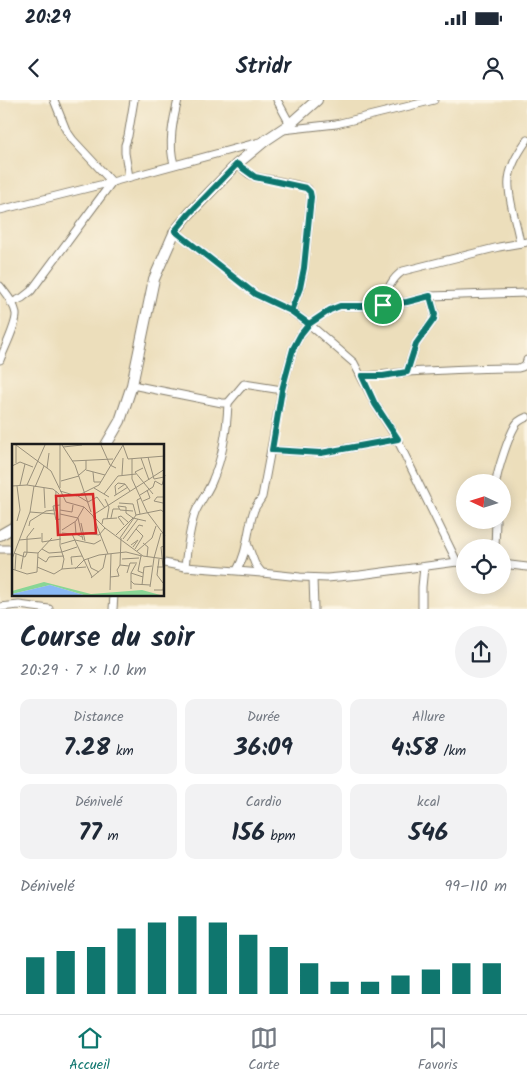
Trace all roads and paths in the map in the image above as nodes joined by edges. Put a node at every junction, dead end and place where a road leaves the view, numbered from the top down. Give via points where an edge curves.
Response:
1 (54, 100) edge
2 (134, 100) edge
3 (178, 100) edge
4 (278, 100) edge
5 (317, 100) edge
6 (434, 100) edge
7 (290, 124) junction
8 (281, 130) junction
9 (266, 140) junction
10 (527, 140) edge
11 (174, 164) junction
12 (237, 164) junction
13 (129, 176) junction
14 (112, 182) junction
15 (0, 210) edge
16 (175, 231) junction
17 (524, 242) edge
18 (0, 286) edge
19 (527, 293) edge
20 (430, 296) junction
21 (11, 303) junction
22 (383, 305) junction
23 (291, 311) junction
24 (309, 324) junction
25 (0, 360) edge
26 (527, 360) edge
27 (407, 372) junction
28 (362, 376) junction
29 (132, 385) junction
30 (282, 390) junction
31 (228, 403) junction
32 (527, 417) edge
33 (398, 439) junction
34 (107, 444) edge
35 (272, 450) junction
36 (498, 474) edge
37 (12, 528) edge
38 (0, 535) edge
39 (247, 543) junction
40 (456, 552) edge
41 (165, 563) edge
42 (456, 563) edge
43 (511, 565) edge
44 (185, 567) junction
45 (424, 567) junction
46 (527, 567) edge
47 (237, 570) junction
48 (262, 573) junction
49 (313, 578) junction
50 (0, 608) edge
51 (49, 609) edge
52 (314, 609) edge
53 (422, 609) edge

1 - 14 street via 66,130
2 - 13 street via 125,144
3 - 11 street via 172,124
4 - 7 street
5 - 7 street
6 - 8 street via 336,124
7 - 8 street
8 - 9 street
9 - 11 street
9 - 12 street
10 - 17 street via 511,170 508,186
11 - 13 street
12 - 16 street
12 - 23 street via 255,177 306,188 310,192 304,268
13 - 14 street
14 - 15 street
14 - 21 street via 31,291
16 - 23 street via 255,294
16 - 29 street via 154,278
17 - 22 street via 403,271 389,286
18 - 21 street
19 - 20 street
20 - 22 street
20 - 27 street via 434,319 416,344
21 - 25 street via 16,315 15,323
22 - 24 street via 340,306
23 - 24 street
24 - 28 street via 354,363
24 - 30 street via 293,349
26 - 27 street via 523,367 518,368
27 - 28 street
28 - 33 street via 375,404
29 - 31 street
29 - 34 street via 120,421
30 - 31 street via 244,384
30 - 35 street
31 - 44 street via 218,466 195,514
32 - 36 street via 516,424
33 - 35 street via 321,453
33 - 40 street
35 - 39 street
37 - 38 street
39 - 47 street
39 - 48 street
41 - 44 street
42 - 45 street
43 - 46 street
44 - 47 street
45 - 49 street via 360,576
45 - 53 street
47 - 48 street
48 - 49 street
49 - 52 street
50 - 51 street via 19,605

